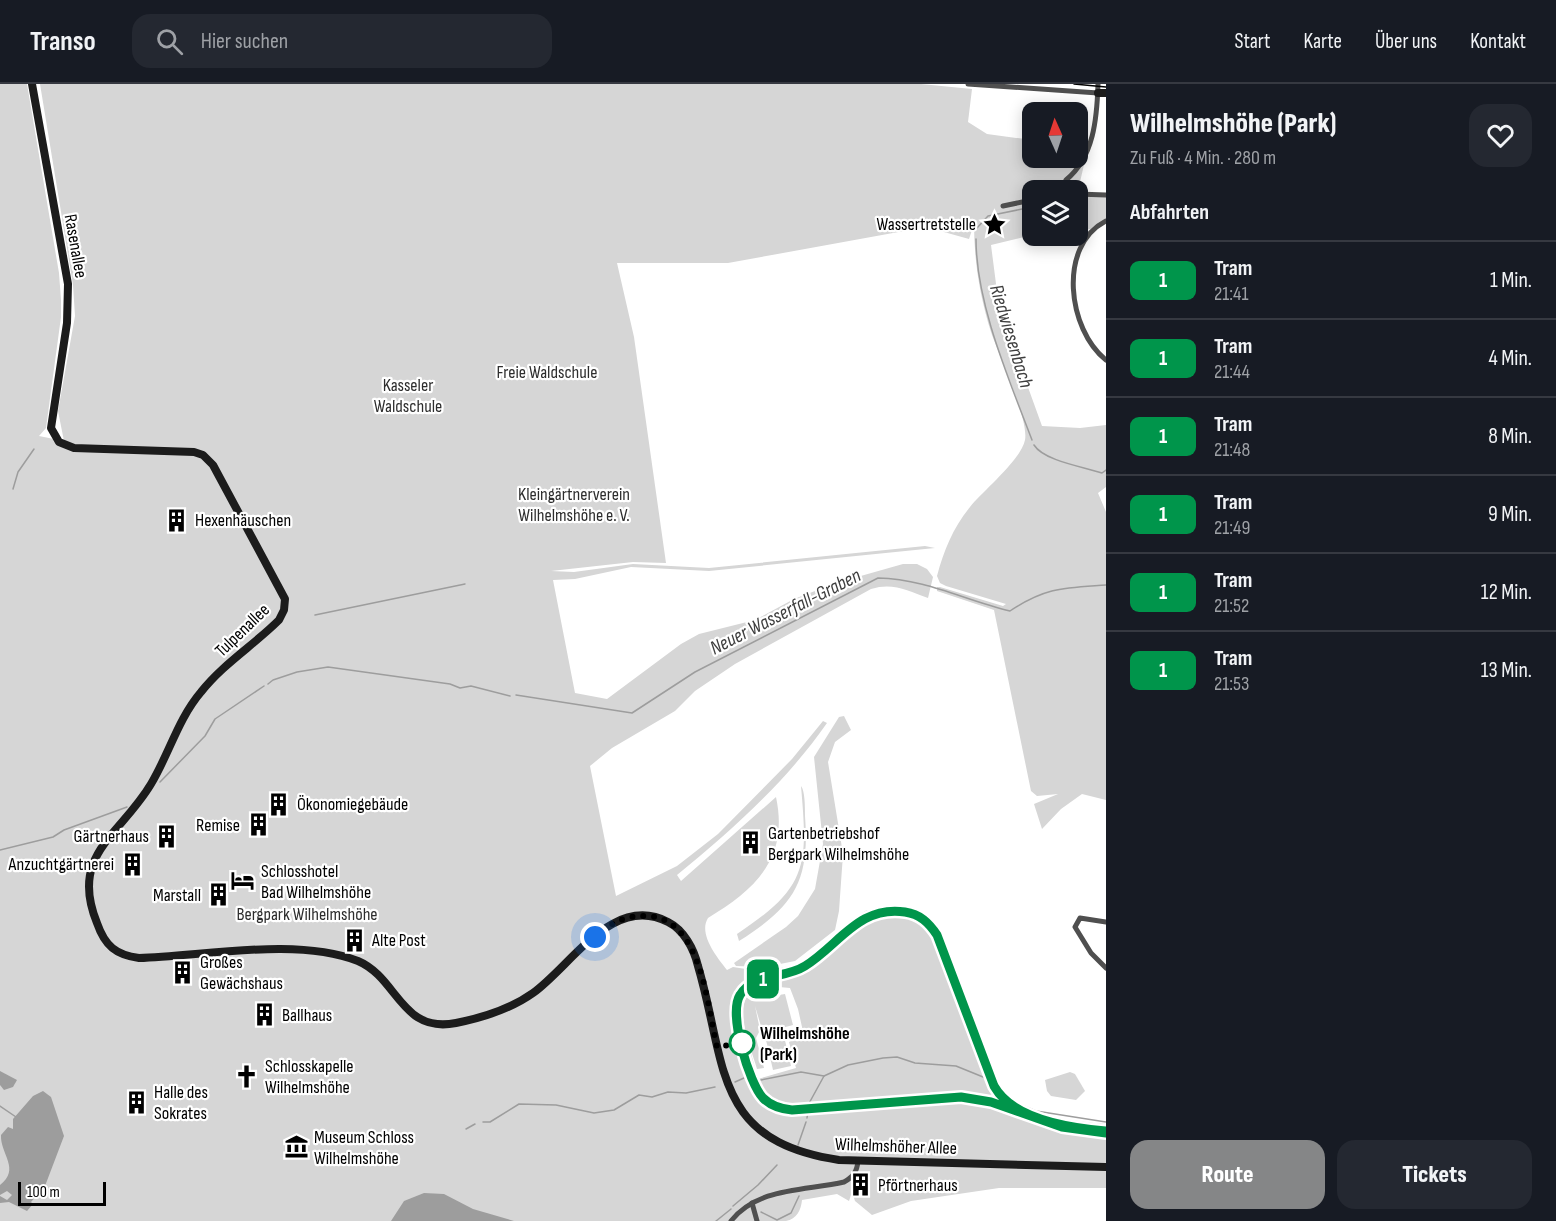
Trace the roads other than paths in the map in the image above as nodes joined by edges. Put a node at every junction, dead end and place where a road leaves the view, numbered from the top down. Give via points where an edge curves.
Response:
1 (32, 84) edge
2 (968, 84) edge
3 (1098, 84) edge
4 (1102, 93) edge
5 (1066, 180) dead end
6 (1088, 194) edge
7 (1106, 195) edge
8 (1022, 202) edge
9 (1003, 206) dead end
10 (1106, 221) edge
11 (1106, 360) edge
12 (51, 414) joint
13 (1106, 922) edge
14 (140, 958) joint
15 (1106, 968) edge
16 (858, 1161) junction
17 (1106, 1167) edge
18 (752, 1203) junction
19 (731, 1221) edge
20 (757, 1221) edge

1 - 12 main road, Rasenallee via 68,284 67,323
2 - 4 street
3 - 4 street
4 - 5 street via 1087,156
6 - 7 street
8 - 9 street
10 - 11 street via 1092,230 1082,245 1074,274 1074,292 1086,338
12 - 14 main road, Tulpenallee via 52,433 65,446 203,455 213,465 285,599 279,620 209,682 195,700 146,792 94,857 89,892 97,925 111,949
13 - 15 street via 1080,918 1075,927
14 - 16 main road, Wilhelmshöher Allee via 271,950 345,958 372,969 416,1017 446,1024 525,998 615,922 643,915 662,918 680,930 693,951 723,1073 742,1113 759,1130 797,1151
16 - 17 main road, Wilhelmshöher Allee
16 - 18 street via 857,1170 844,1182 778,1193
18 - 19 street
18 - 20 street

